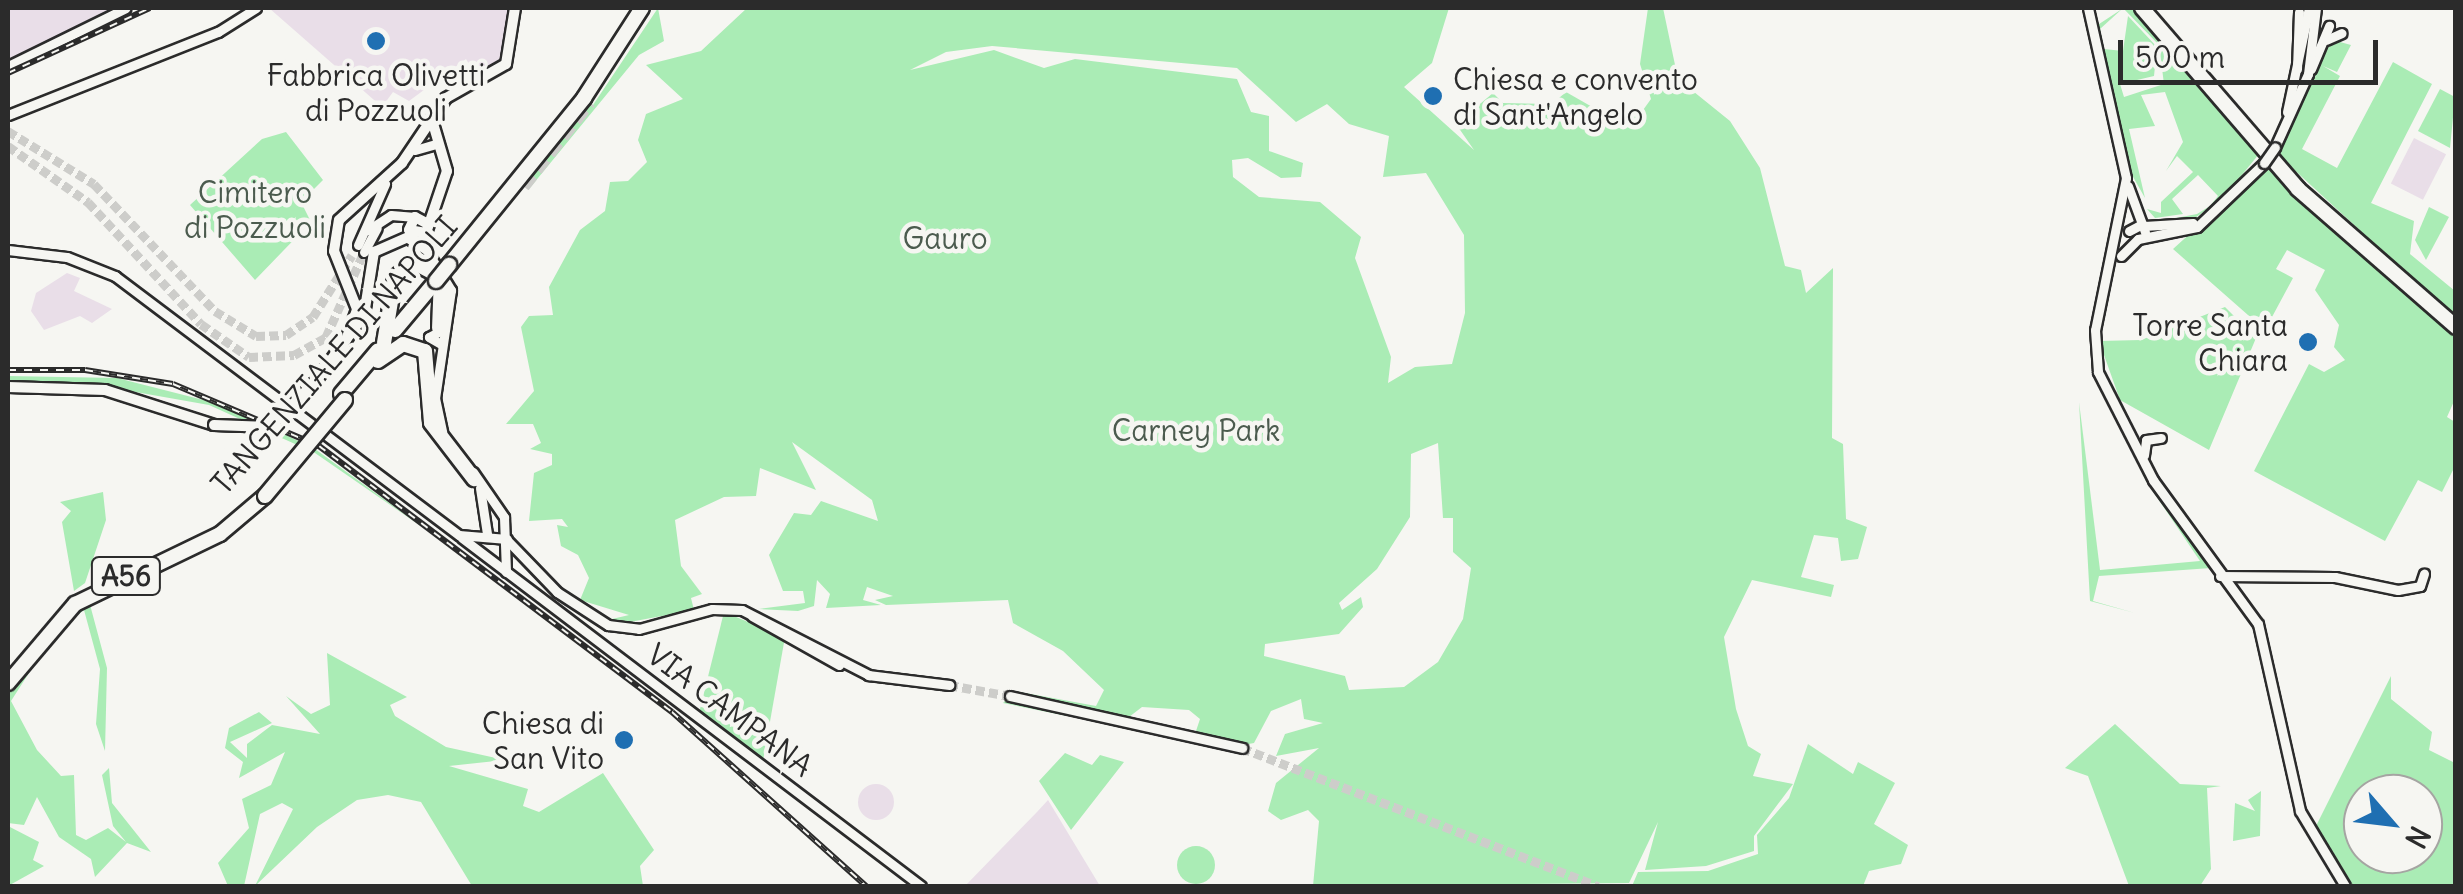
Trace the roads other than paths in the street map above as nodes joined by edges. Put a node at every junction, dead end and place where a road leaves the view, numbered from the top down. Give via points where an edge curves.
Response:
1 (126, 8) edge
2 (256, 8) edge
3 (514, 8) edge
4 (645, 8) edge
5 (2088, 8) edge
6 (2146, 8) edge
7 (2308, 9) edge
8 (2329, 26) dead end
9 (2342, 33) dead end
10 (2324, 42) junction
11 (8, 66) edge
12 (2303, 77) junction
13 (590, 102) tunnel mouth
14 (8, 115) edge
15 (430, 138) junction
16 (2262, 161) junction
17 (400, 170) junction
18 (386, 178) junction
19 (2126, 178) junction
20 (523, 186) tunnel mouth
21 (2145, 224) junction
22 (428, 228) junction
23 (413, 229) junction
24 (2125, 230) junction
25 (394, 239) junction
26 (2139, 239) junction
27 (361, 248) junction
28 (8, 250) edge
29 (430, 252) junction
30 (352, 255) tunnel mouth
31 (450, 269) junction
32 (370, 274) junction
33 (348, 281) junction
34 (437, 284) junction
35 (2456, 324) edge
36 (441, 333) junction
37 (346, 340) junction
38 (384, 344) junction
39 (378, 361) junction
40 (8, 387) edge
41 (343, 397) junction
42 (2161, 438) dead end
43 (2144, 455) junction
44 (466, 464) junction
45 (474, 479) junction
46 (2158, 486) junction
47 (266, 490) junction
48 (492, 511) junction
49 (505, 520) junction
50 (456, 532) junction
51 (486, 535) junction
52 (507, 540) junction
53 (503, 553) junction
54 (486, 554) junction
55 (519, 557) junction
56 (508, 574) junction
57 (2424, 574) dead end
58 (2220, 576) junction
59 (742, 610) junction
60 (8, 668) edge
61 (869, 675) junction
62 (8, 682) edge
63 (949, 685) tunnel mouth
64 (1010, 696) tunnel mouth
65 (1242, 748) tunnel mouth
66 (921, 886) edge
67 (2345, 886) edge

1 - 11 street
2 - 14 street via 218,32
3 - 15 main road via 506,64 453,92 434,114
4 - 13 highway, TANGENZIALE DI NAPOLI / A56
4 - 31 highway, TANGENZIALE DI NAPOLI / A56
5 - 19 street
6 - 35 highway via 2298,189
7 - 12 street
7 - 12 street
8 - 10 street
9 - 10 street
10 - 12 street
12 - 16 street, bridge
15 - 17 street
15 - 18 main road
15 - 22 main road via 447,171
16 - 21 street via 2190,225
16 - 26 street via 2221,209 2173,243
17 - 18 street
17 - 27 street via 375,198
18 - 33 main road via 338,222 334,252
19 - 21 street
19 - 24 street
20 - 31 highway, TANGENZIALE DI NAPOLI / A56
21 - 24 street
21 - 26 street
22 - 23 main road
22 - 23 main road
22 - 29 street
23 - 25 main road
23 - 27 street via 379,219
23 - 29 street
24 - 26 street
24 - 46 street via 2095,330 2101,380
25 - 29 main road
25 - 32 main road via 374,252
26 - 43 street via 2121,256 2098,343 2104,377
27 - 30 street
28 - 50 street via 67,257 115,276
29 - 36 street via 449,278
31 - 34 highway, TANGENZIALE DI NAPOLI / A56, bridge
32 - 33 main road via 362,289
32 - 37 main road via 367,308
33 - 37 main road via 357,309
34 - 38 highway, TANGENZIALE DI NAPOLI / A56
34 - 39 highway, TANGENZIALE DI NAPOLI / A56
36 - 38 highway via 440,277 413,262 394,280 396,312
36 - 44 street via 436,416
37 - 40 main road, bridge via 266,429 214,425 105,390
38 - 41 highway, TANGENZIALE DI NAPOLI / A56
39 - 41 highway, TANGENZIALE DI NAPOLI / A56
39 - 45 highway via 403,344 424,351 432,427
41 - 47 highway, TANGENZIALE DI NAPOLI / A56, bridge
42 - 43 street via 2146,440
43 - 46 street
44 - 45 street
44 - 48 street
45 - 48 street
46 - 58 street
47 - 60 highway, TANGENZIALE DI NAPOLI / A56 via 224,522 80,590
47 - 62 highway, TANGENZIALE DI NAPOLI / A56 via 210,539 74,604
48 - 49 street
48 - 49 street
48 - 51 street
49 - 52 street
50 - 51 street
50 - 54 street
51 - 52 street
51 - 54 street
52 - 53 street
52 - 55 street
53 - 54 street
53 - 55 street
53 - 56 street
54 - 56 street, VIA CAMPANA
55 - 59 street via 608,625 640,629 712,608
56 - 66 street, VIA CAMPANA
57 - 58 street via 2420,586 2398,590 2335,577
58 - 67 street via 2258,624 2300,812
59 - 61 street
59 - 61 street via 772,619
61 - 63 street
64 - 65 street

